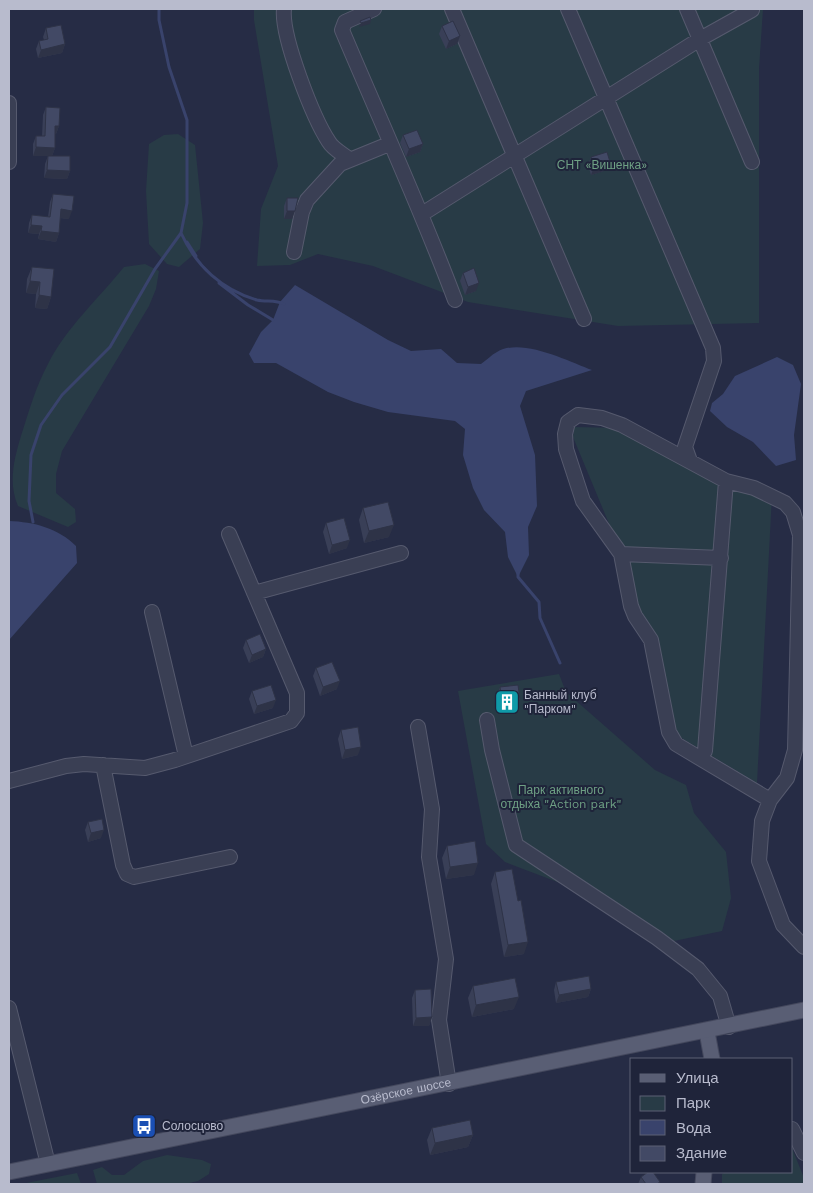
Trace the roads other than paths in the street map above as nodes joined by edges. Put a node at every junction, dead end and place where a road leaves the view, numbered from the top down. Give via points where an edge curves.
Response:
1 (284, 9) edge
2 (374, 9) edge
3 (452, 9) edge
4 (568, 9) edge
5 (687, 9) edge
6 (752, 10) dead end
7 (700, 40) junction
8 (607, 98) junction
9 (9, 103) edge
10 (390, 144) junction
11 (515, 155) junction
12 (349, 159) junction
13 (9, 162) edge
14 (752, 162) dead end
15 (422, 214) junction
16 (294, 252) dead end
17 (455, 300) dead end
18 (584, 319) dead end
19 (690, 461) junction
20 (726, 481) junction
21 (229, 534) dead end
22 (401, 553) dead end
23 (621, 554) junction
24 (721, 558) junction
25 (254, 593) junction
26 (152, 612) dead end
27 (487, 720) dead end
28 (418, 726) dead end
29 (705, 751) dead end
30 (186, 756) junction
31 (103, 765) junction
32 (9, 781) edge
33 (770, 800) junction
34 (230, 857) dead end
35 (804, 947) edge
36 (9, 1008) edge
37 (804, 1010) edge
38 (729, 1027) junction
39 (706, 1032) junction
40 (712, 1058) edge
41 (449, 1084) junction
42 (793, 1130) edge
43 (804, 1153) edge
44 (48, 1164) junction
45 (9, 1172) edge

1 - 12 street via 285,34 318,122 330,144
2 - 10 street via 344,22 342,30
3 - 11 street
4 - 8 street
5 - 7 street
6 - 7 street
7 - 8 street
7 - 14 street
8 - 11 street
8 - 19 street via 713,348 714,361 686,447
9 - 13 street
10 - 12 street
10 - 15 street
11 - 15 street
11 - 18 street
12 - 16 street via 340,164 307,200
15 - 17 street
19 - 20 street
19 - 23 street via 602,418 578,415 568,422 566,449 583,501
20 - 24 street
20 - 33 street via 754,488 785,502 799,525 795,750 787,778
21 - 25 street
22 - 25 street
23 - 24 street
23 - 33 street via 631,606 651,640 669,732 676,744
24 - 29 street
25 - 30 street via 298,693 298,713 291,721
26 - 30 street
27 - 38 street via 516,845 657,938 698,969 720,996
28 - 41 street via 432,808 429,857 446,959 439,1020
30 - 31 street via 145,768
31 - 32 street via 66,766
31 - 34 street via 127,874 134,877
33 - 35 street via 762,821 759,861 783,925
36 - 44 street
37 - 38 main road, Озёрское шоссе
38 - 39 main road, Озёрское шоссе
39 - 40 main road
39 - 41 main road, Озёрское шоссе
41 - 44 main road, Озёрское шоссе
42 - 43 street
44 - 45 main road, Озёрское шоссе

